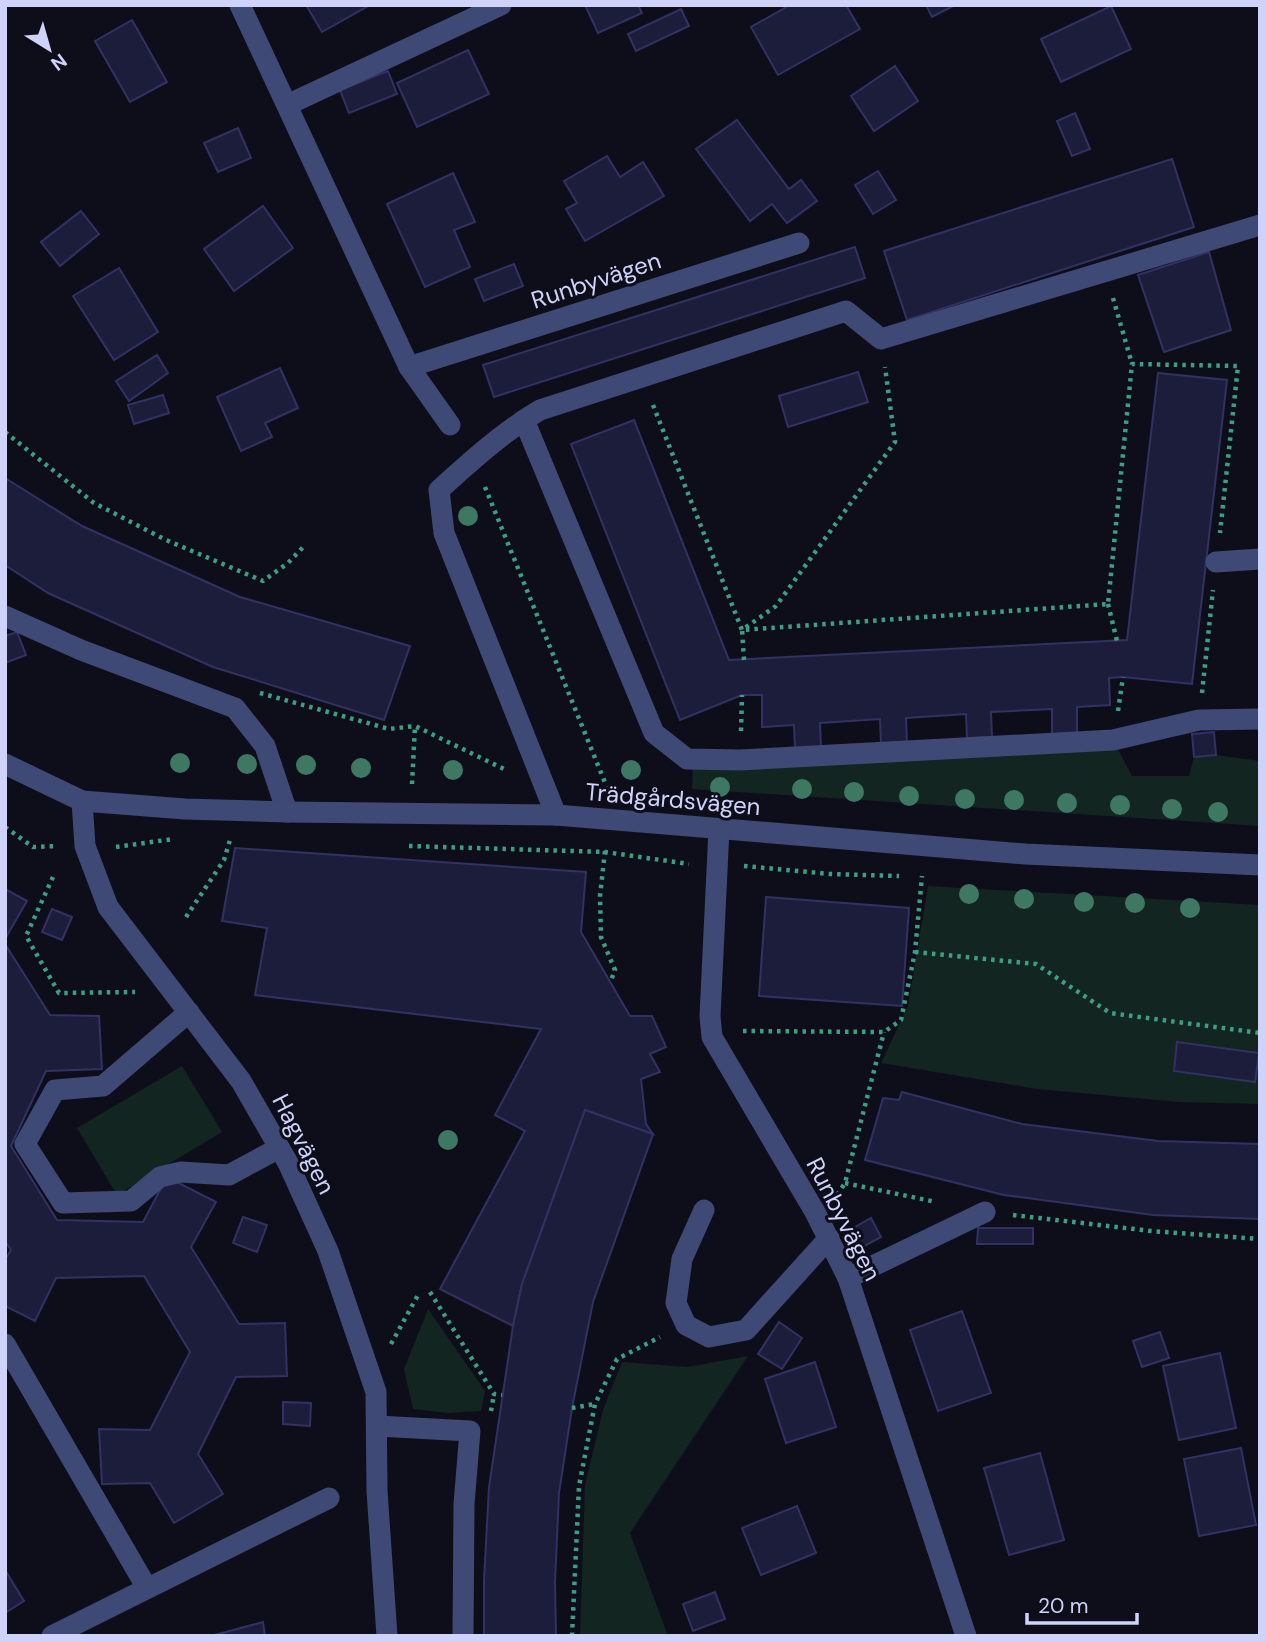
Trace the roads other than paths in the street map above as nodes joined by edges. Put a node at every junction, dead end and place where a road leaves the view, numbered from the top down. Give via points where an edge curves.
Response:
1 (240, 5) edge
2 (501, 5) edge
3 (287, 105) junction
4 (1260, 225) edge
5 (799, 243) dead end
6 (409, 367) junction
7 (524, 420) junction
8 (450, 425) dead end
9 (1260, 559) edge
10 (1216, 562) road end
11 (5, 616) edge
12 (1260, 719) edge
13 (5, 764) edge
14 (82, 801) junction
15 (287, 812) junction
16 (556, 815) junction
17 (719, 829) junction
18 (1260, 865) edge
19 (189, 1012) junction
20 (279, 1148) junction
21 (704, 1210) dead end
22 (985, 1212) road end
23 (829, 1238) junction
24 (848, 1278) junction
25 (5, 1344) edge
26 (377, 1426) junction
27 (329, 1498) dead end
28 (147, 1588) junction
29 (52, 1636) edge
30 (387, 1636) edge
31 (463, 1636) edge
32 (966, 1636) edge

1 - 3 street
2 - 3 street
3 - 6 street
4 - 7 street via 881,339 846,311
5 - 6 street, Runbyvägen
6 - 8 street
7 - 12 street via 654,733 687,759 1113,740 1199,720
7 - 16 street via 439,490 444,533
9 - 10 street
11 - 15 street via 235,708 265,746
13 - 14 street
14 - 15 street, Trädgårdsvägen
14 - 19 street, Hagvägen via 85,846 108,907
15 - 16 street, Trädgårdsvägen
16 - 17 street, Trädgårdsvägen
17 - 18 street, Trädgårdsvägen via 1025,853
17 - 23 street, Runbyvägen via 712,1037
19 - 20 street, Hagvägen via 241,1081
19 - 20 street via 103,1086 55,1090 25,1144 63,1203 131,1201 160,1177 181,1172 229,1175
20 - 26 street, Hagvägen via 328,1251 376,1392
21 - 23 street via 682,1259 676,1303 686,1325 709,1337 746,1331
22 - 24 street
23 - 24 street, Runbyvägen
24 - 32 street, Runbyvägen
25 - 28 street
26 - 30 street, Hagvägen
26 - 31 street via 470,1431 464,1504
27 - 28 street
28 - 29 street

